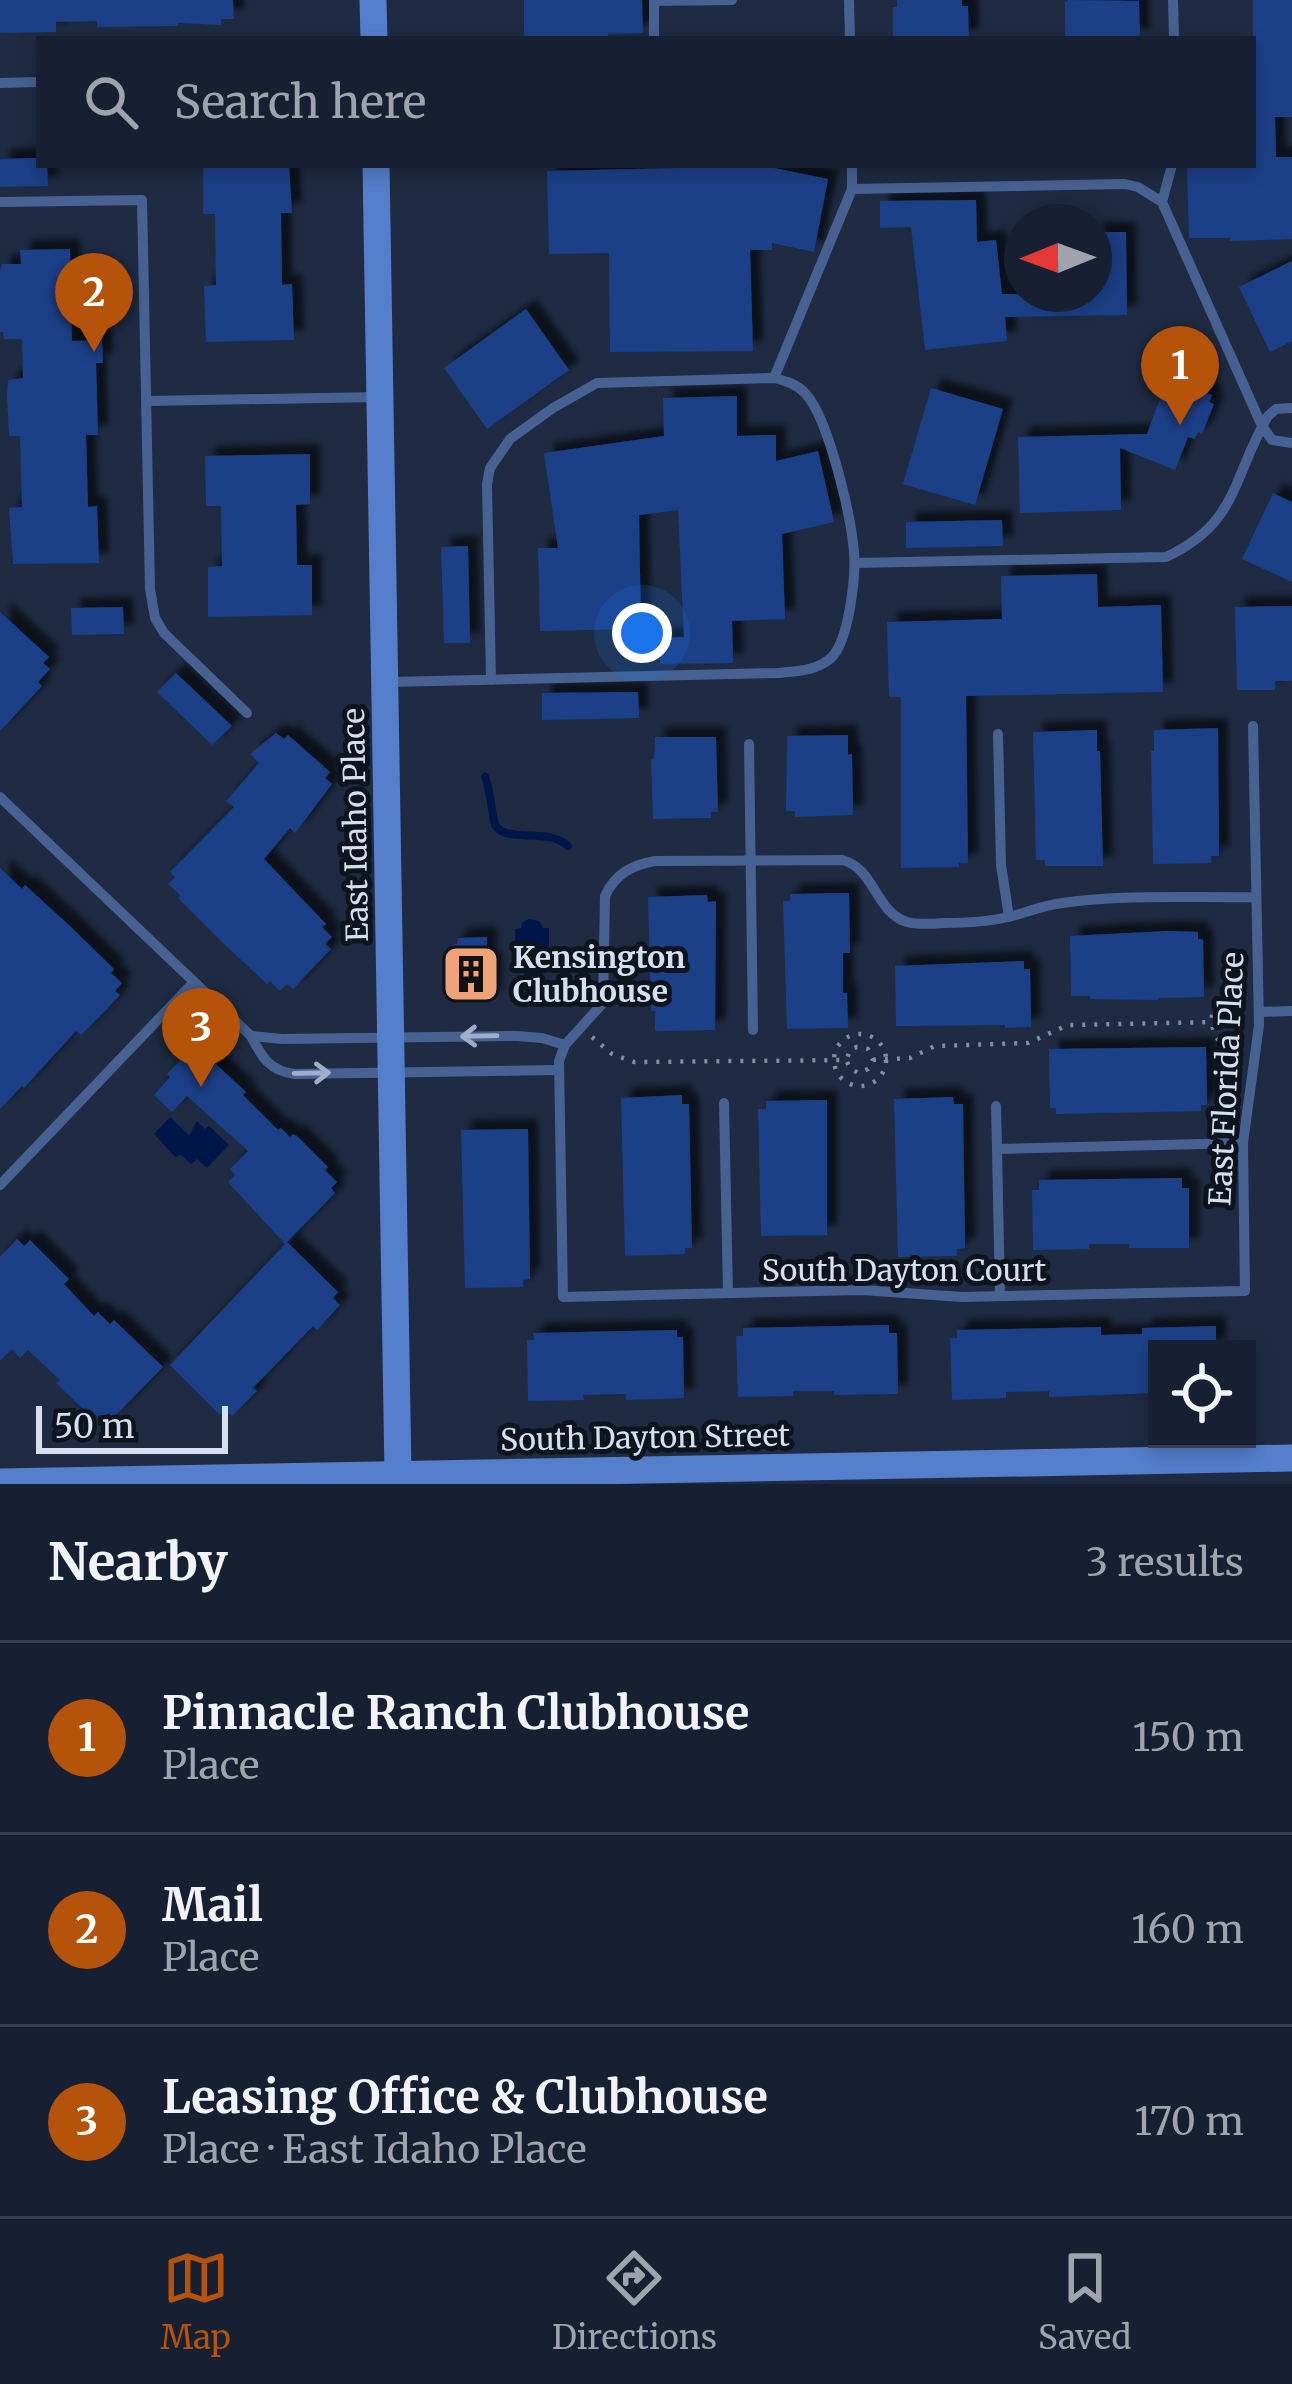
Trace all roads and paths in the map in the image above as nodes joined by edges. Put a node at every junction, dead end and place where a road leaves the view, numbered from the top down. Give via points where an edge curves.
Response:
1 (374, 0) edge
2 (732, 0) edge
3 (849, 0) edge
4 (1173, 0) edge
5 (654, 1) edge
6 (374, 36) edge
7 (654, 36) edge
8 (850, 36) edge
9 (1174, 36) edge
10 (36, 82) edge
11 (0, 83) edge
12 (376, 168) edge
13 (852, 168) edge
14 (1171, 168) edge
15 (852, 189) junction
16 (0, 202) edge
17 (1162, 202) junction
18 (774, 378) junction
19 (381, 397) junction
20 (147, 401) junction
21 (1292, 408) edge
22 (1262, 426) junction
23 (1292, 443) edge
24 (855, 563) junction
25 (491, 680) junction
26 (386, 682) junction
27 (247, 713) dead end
28 (1253, 726) dead end
29 (998, 734) dead end
30 (748, 744) dead end
31 (0, 796) edge
32 (750, 860) junction
33 (1256, 897) junction
34 (1009, 917) junction
35 (194, 982) junction
36 (1258, 994) junction
37 (1292, 1011) edge
38 (1259, 1012) junction
39 (1212, 1022) junction
40 (584, 1027) junction
41 (753, 1030) dead end
42 (860, 1034) junction
43 (251, 1036) junction
44 (391, 1037) junction
45 (1257, 1043) junction
46 (566, 1046) junction
47 (860, 1046) junction
48 (833, 1060) junction
49 (847, 1060) junction
50 (873, 1060) junction
51 (886, 1060) junction
52 (559, 1070) junction
53 (392, 1072) junction
54 (860, 1072) junction
55 (860, 1086) junction
56 (724, 1103) dead end
57 (996, 1106) dead end
58 (1243, 1143) junction
59 (997, 1149) junction
60 (0, 1185) edge
61 (1245, 1291) joint
62 (728, 1293) junction
63 (1000, 1295) junction
64 (1292, 1458) edge
65 (828, 1475) edge
66 (398, 1479) edge
67 (194, 1481) edge
68 (0, 1483) edge

1 - 6 street
2 - 5 lane
3 - 8 lane
4 - 9 lane
5 - 7 lane
10 - 11 lane
12 - 19 street, East Idaho Place
13 - 15 lane
14 - 17 lane
15 - 17 lane via 1125,184
15 - 18 lane
16 - 20 lane via 142,200
17 - 22 lane
18 - 24 lane via 799,387 815,407 850,518
18 - 25 lane via 597,382 510,439 487,484
19 - 20 lane
19 - 26 street, East Idaho Place
20 - 27 lane via 155,618
21 - 22 lane via 1272,412
22 - 23 lane via 1272,440
22 - 24 lane via 1213,525 1166,557
24 - 25 lane via 845,631 821,665 778,673
25 - 26 lane
26 - 44 street, East Idaho Place
28 - 33 lane, East Florida Place
29 - 34 lane
30 - 32 lane
31 - 35 lane
32 - 34 lane via 851,862 892,913 911,923
32 - 40 lane via 648,862 613,882 605,896 603,1004
32 - 41 lane
33 - 34 lane via 1088,900
33 - 36 lane, East Florida Place
35 - 43 lane
35 - 60 lane
36 - 38 lane, East Florida Place
36 - 39 path via 1224,997
37 - 38 lane
38 - 45 lane, East Florida Place
39 - 45 path via 1222,1046
39 - 51 path via 1068,1025 1028,1043 935,1046
40 - 46 lane
40 - 48 path via 603,1049 634,1062
42 - 47 path
42 - 48 path via 843,1040
42 - 51 path via 879,1042
43 - 44 lane
43 -> 53 lane via 278,1071
46 -> 44 lane via 530,1036
44 - 53 street, East Idaho Place
45 - 58 lane, East Florida Place
46 - 52 lane
47 - 49 path
47 - 50 path
48 - 49 path
48 - 55 path via 840,1077
49 - 54 path
50 - 51 path
50 - 54 path
51 - 55 path via 878,1079
52 - 53 lane
52 - 62 lane, South Dayton Court via 563,1297
53 - 66 street, East Idaho Place
54 - 55 path
56 - 62 lane
57 - 59 lane
58 - 59 lane
58 - 61 lane, East Florida Place
59 - 63 lane
61 - 63 lane, South Dayton Court
62 - 63 lane, South Dayton Court
64 - 65 street, South Dayton Street
65 - 66 street, South Dayton Street
66 - 67 street, South Dayton Street
67 - 68 street, South Dayton Street

